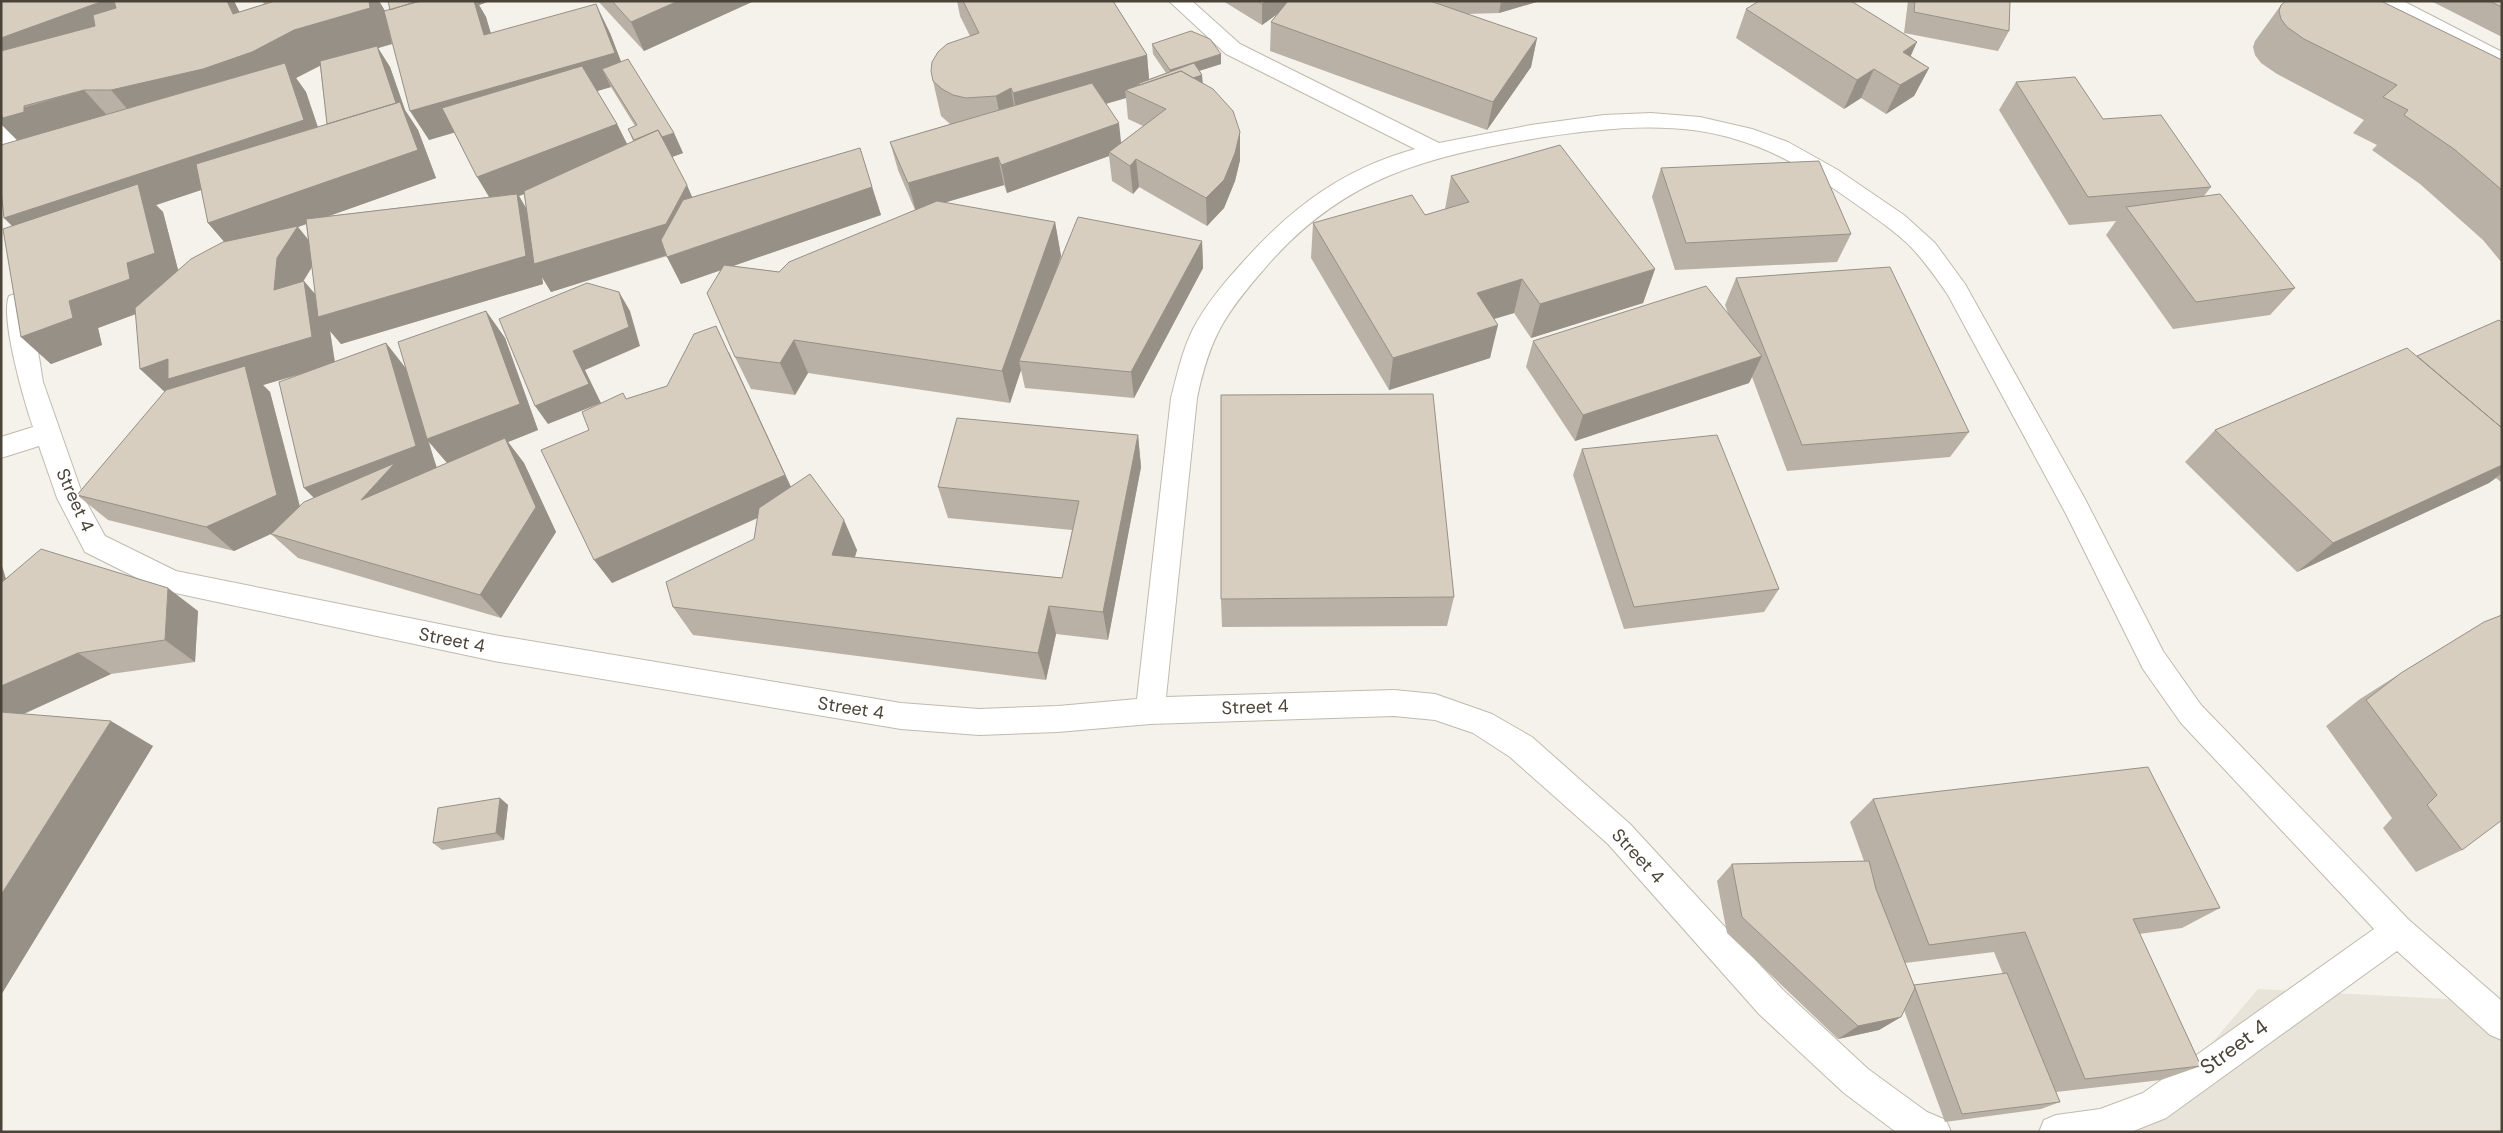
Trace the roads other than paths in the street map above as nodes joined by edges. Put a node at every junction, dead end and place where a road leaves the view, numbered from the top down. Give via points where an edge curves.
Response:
1 (1179, 1) edge
2 (2387, 1) edge
3 (2502, 61) edge
4 (1, 88) edge
5 (1435, 150) junction
6 (12, 210) edge
7 (17, 278) edge
8 (49, 432) junction
9 (1, 448) edge
10 (1150, 711) junction
11 (2398, 930) junction
12 (2502, 1023) edge
13 (1934, 1132) edge
14 (2056, 1132) edge

1 - 5 street via 1233,49
2 - 3 street
4 - 6 street
5 - 10 street via 1358,179 1325,197 1266,249 1210,320 1193,360 1184,398
5 - 11 street via 1627,119 1663,120 1726,129 1756,137 1813,165 1915,236 1957,290 2076,507 2153,660 2192,714
7 - 8 street, Street 4 via 20,326 30,382
8 - 9 street
8 - 10 street, Street 4 via 70,498 95,544 171,582 494,648 901,716 979,722
10 - 13 street, Street 4 via 1394,703 1435,708 1482,723 1521,748 1619,834 1771,1002 1856,1081 1917,1126
11 - 12 street
11 - 14 street, Street 4 via 2154,1106 2100,1126

